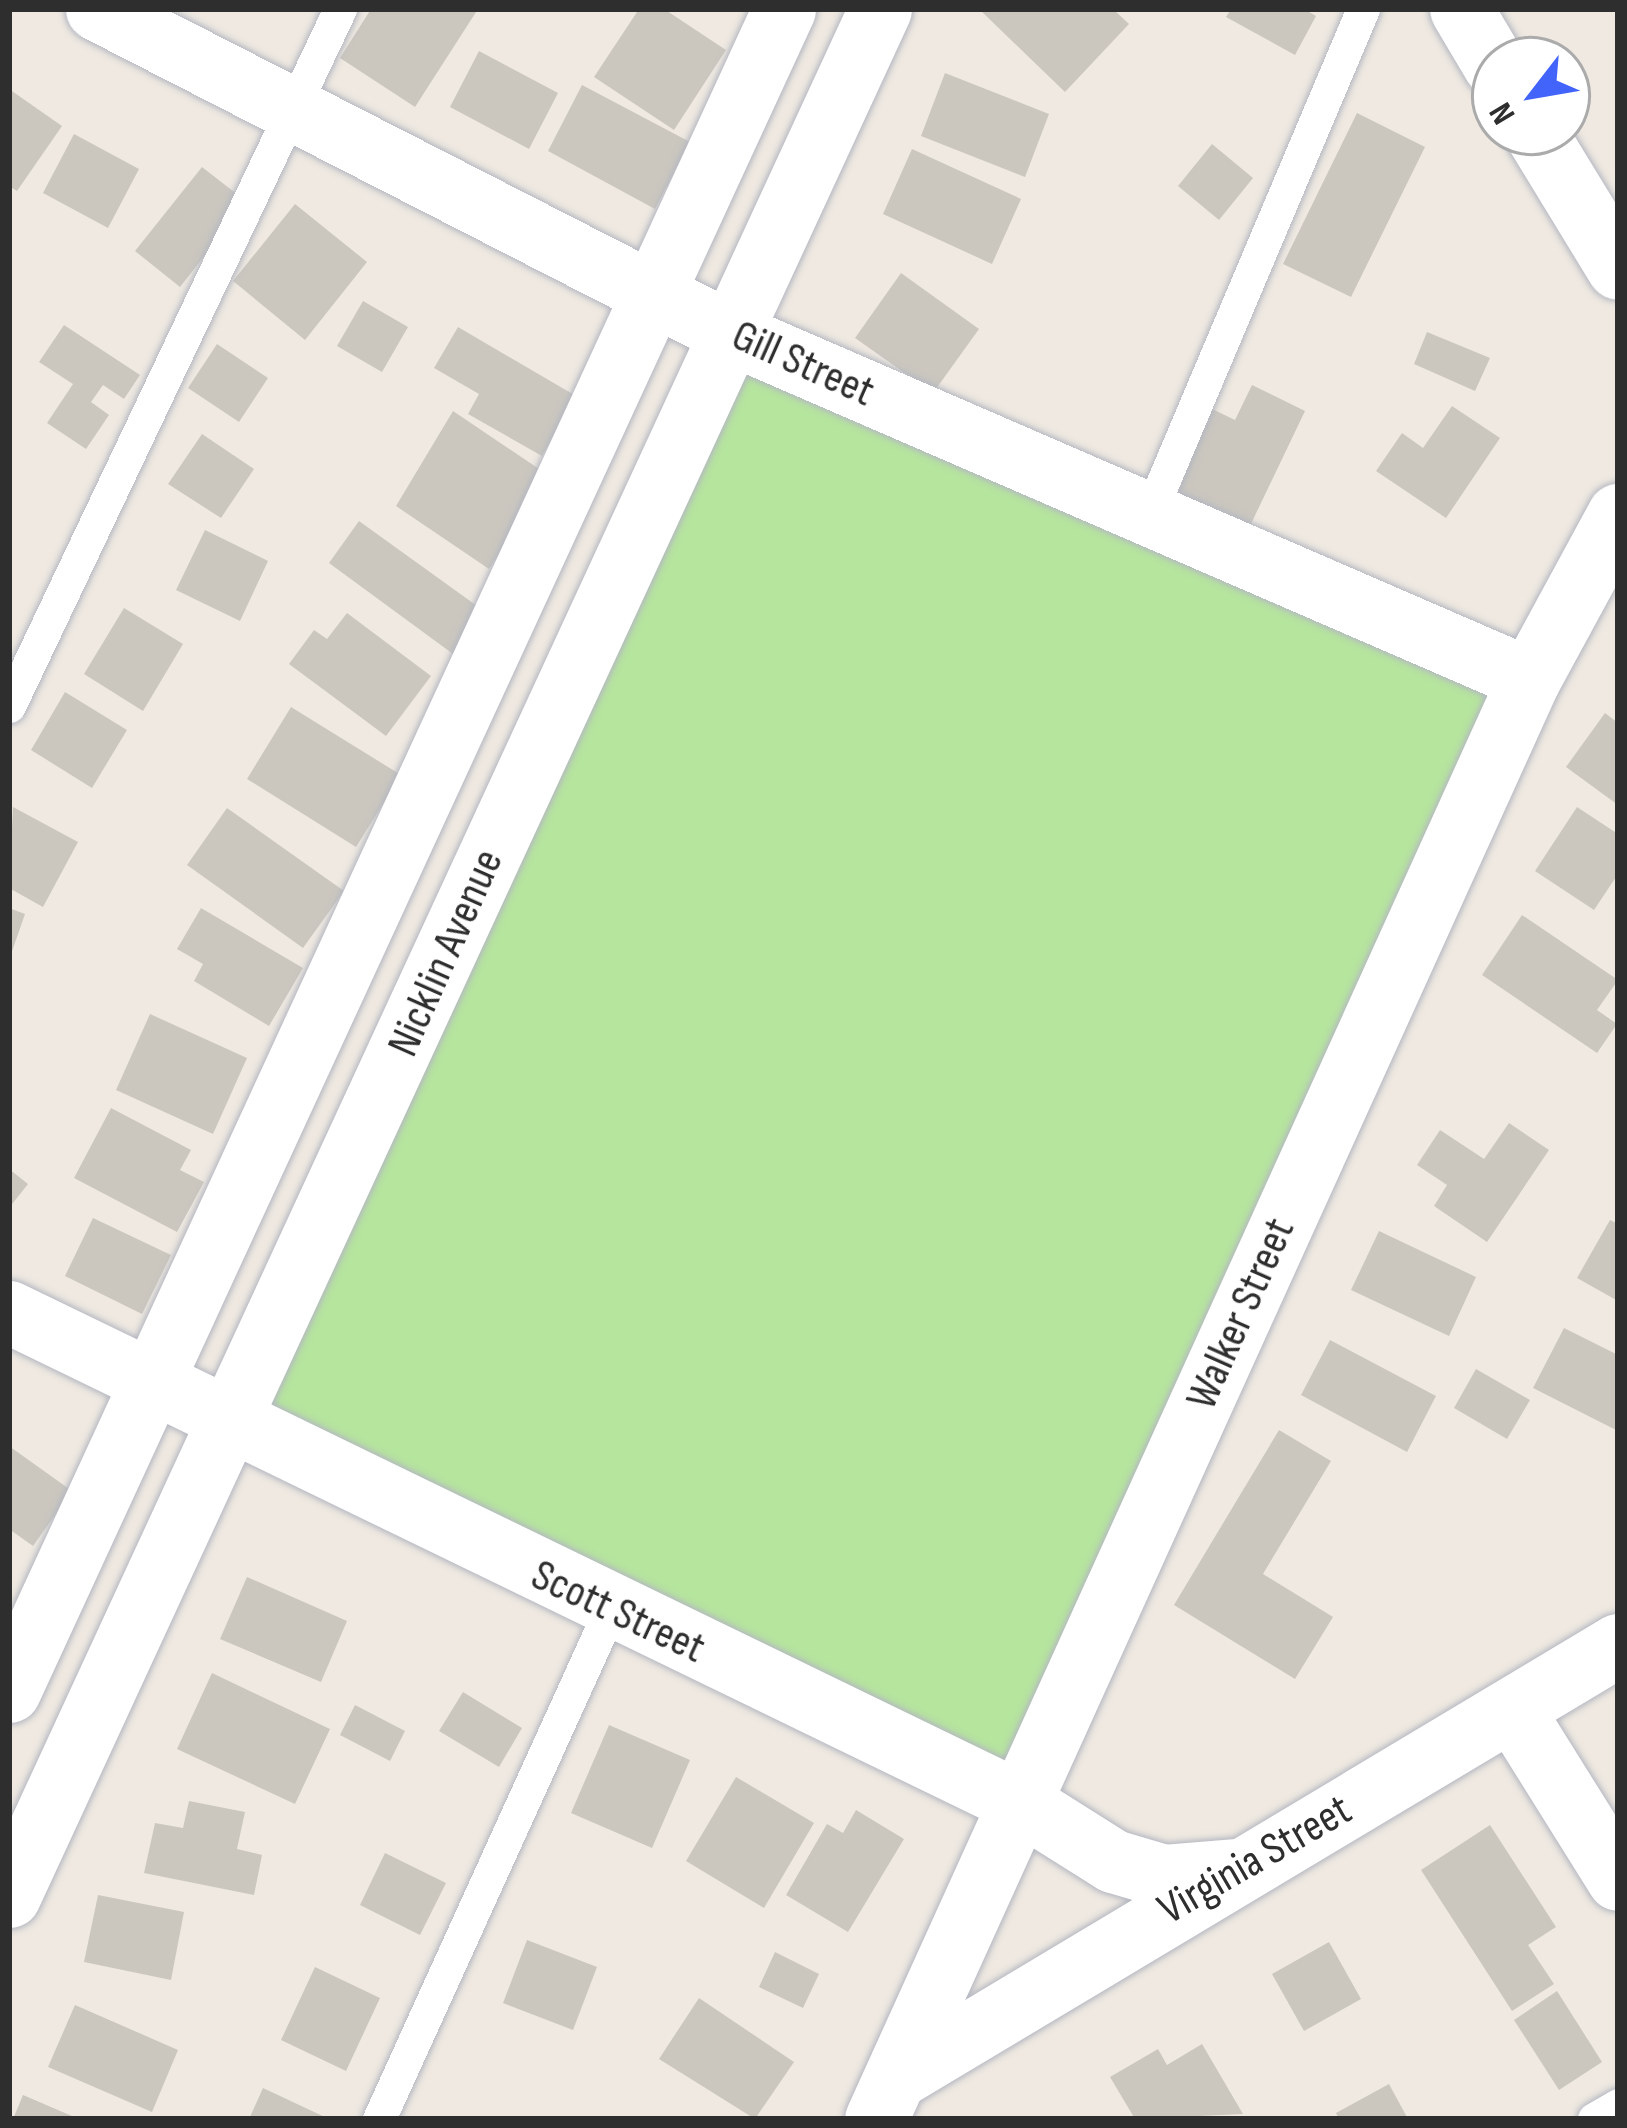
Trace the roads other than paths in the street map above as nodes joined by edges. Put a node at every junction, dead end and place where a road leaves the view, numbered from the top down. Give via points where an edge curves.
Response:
1 (97, 9) edge
2 (340, 9) edge
3 (784, 9) edge
4 (880, 9) edge
5 (1363, 9) edge
6 (1460, 9) edge
7 (1477, 36) edge
8 (293, 109) junction
9 (1550, 156) edge
10 (1618, 268) edge
11 (652, 292) junction
12 (726, 331) junction
13 (1149, 515) junction
14 (1618, 515) edge
15 (1528, 679) junction
16 (9, 706) edge
17 (9, 1312) edge
18 (151, 1380) junction
19 (232, 1429) junction
20 (611, 1608) junction
21 (1618, 1645) edge
22 (9, 1691) edge
23 (1513, 1712) junction
24 (1021, 1803) junction
25 (1235, 1870) junction
26 (1618, 1879) edge
27 (9, 1896) edge
28 (885, 2098) edge
29 (1618, 2105) edge
30 (379, 2119) edge
31 (1594, 2119) edge

1 - 8 street, Gill Street
2 - 8 lane
3 - 11 street, Nicklin Avenue
4 - 12 street, Nicklin Avenue
5 - 13 lane
6 - 7 street
8 - 11 street, Gill Street
8 - 16 lane
9 - 10 street
11 - 12 street, Gill Street
11 - 18 street, Nicklin Avenue
12 - 13 street, Gill Street
12 - 19 street, Nicklin Avenue
13 - 15 street, Gill Street
14 - 15 street, Walker Street
15 - 24 street, Walker Street
17 - 18 street, Scott Street
18 - 19 street, Scott Street
18 - 22 street, Nicklin Avenue
19 - 20 street, Scott Street
19 - 27 street, Nicklin Avenue
20 - 24 street, Scott Street
20 - 30 lane
21 - 23 street, Virginia Street
23 - 25 street, Virginia Street
23 - 26 street
24 - 25 street, Scott Street via 1113,1861 1164,1876
24 - 28 street, Walker Street
25 - 28 street, Virginia Street
29 - 31 lane

